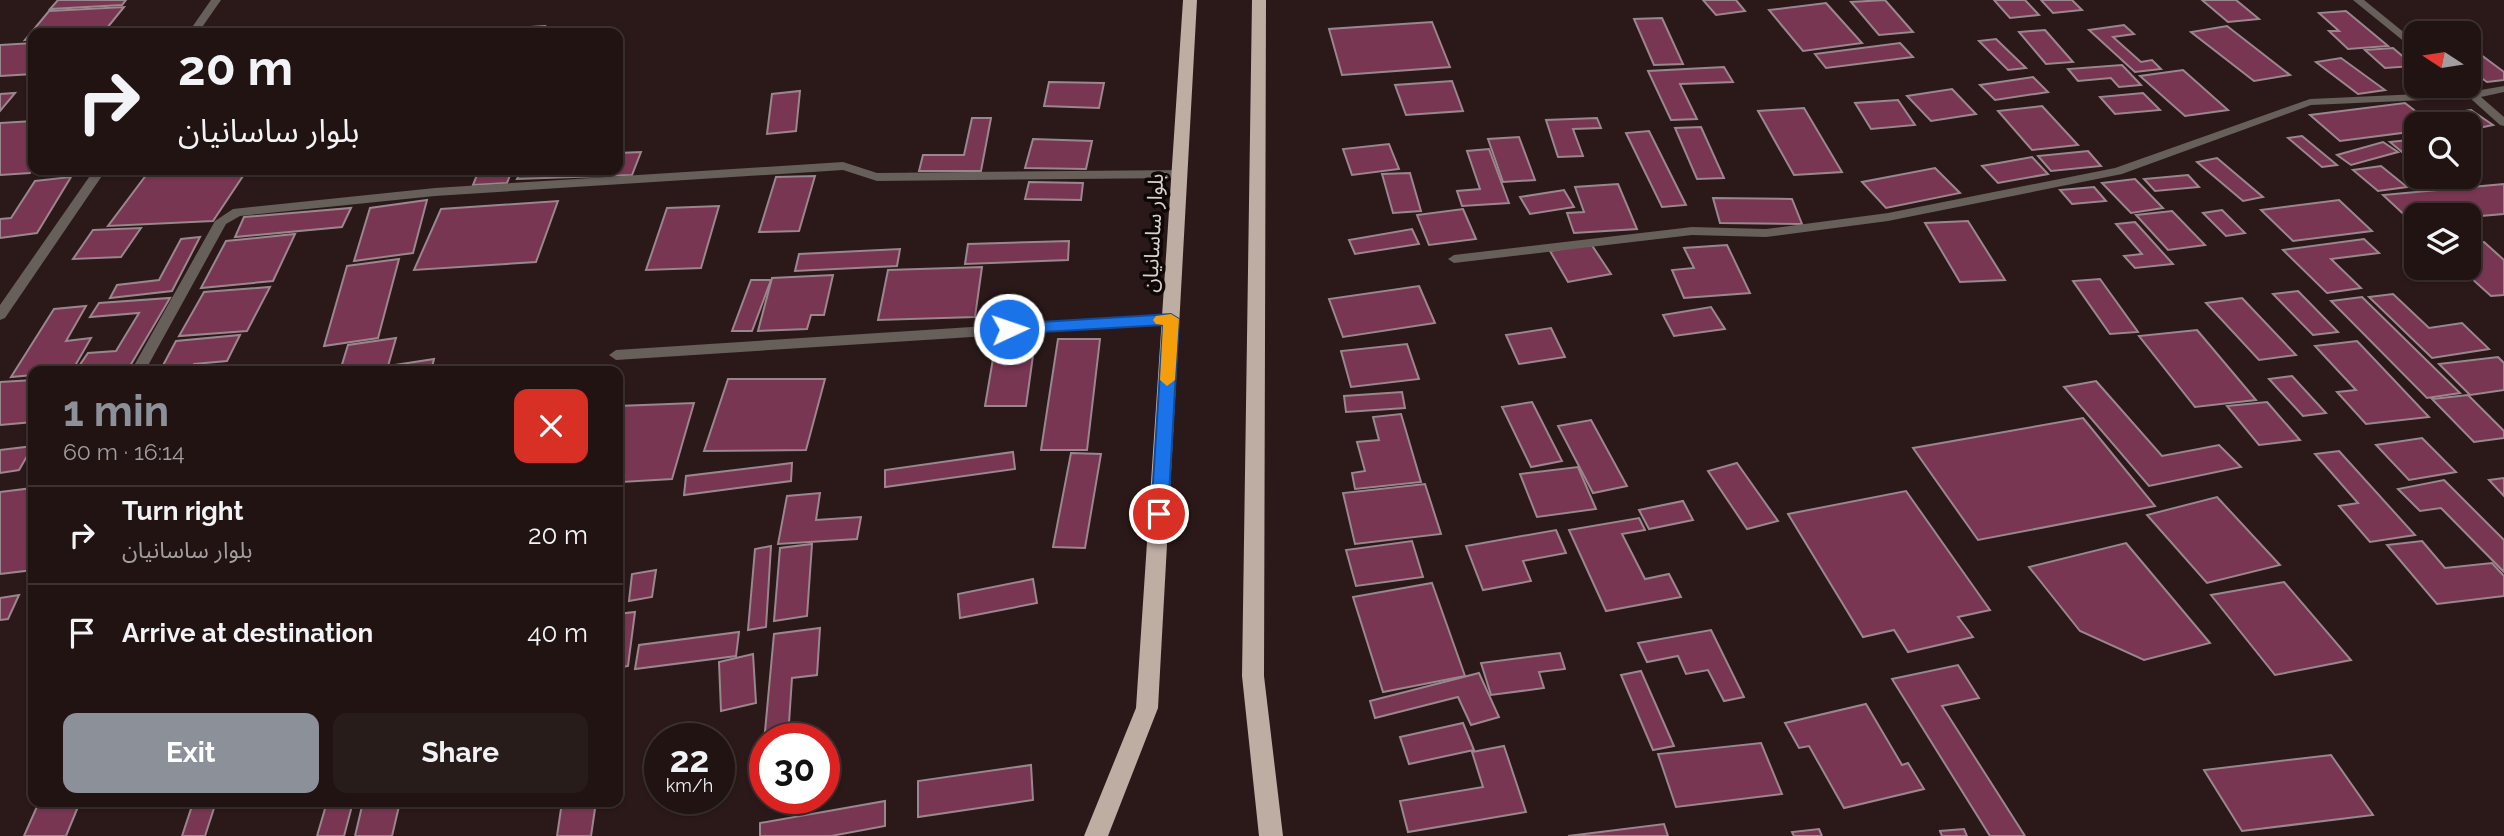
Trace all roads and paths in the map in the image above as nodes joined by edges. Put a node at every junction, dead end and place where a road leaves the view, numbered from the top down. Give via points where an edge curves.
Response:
1 (216, 0) edge
2 (1190, 0) edge
3 (1259, 0) edge
4 (2358, 0) edge
5 (197, 28) edge
6 (2404, 38) edge
7 (2504, 89) edge
8 (2482, 93) edge
9 (2404, 98) edge
10 (2476, 98) edge
11 (2504, 123) edge
12 (1180, 174) junction
13 (97, 175) edge
14 (1454, 259) dead end
15 (0, 315) edge
16 (1171, 319) junction
17 (615, 355) dead end
18 (141, 366) edge
19 (1096, 836) edge
20 (1271, 836) edge

1 - 5 street
2 - 12 highway, بلوار ساسانیان
3 - 20 highway via 1252,676
4 - 6 street
7 - 8 street
9 - 14 street via 2310,102 2118,171 1888,217 1766,233 1692,231
10 - 11 street
12 - 16 highway, بلوار ساسانیان
12 - 18 street via 877,177 843,166 435,192 237,212 221,221
13 - 15 street
16 - 17 street
16 - 19 highway, بلوار ساسانیان via 1147,708

